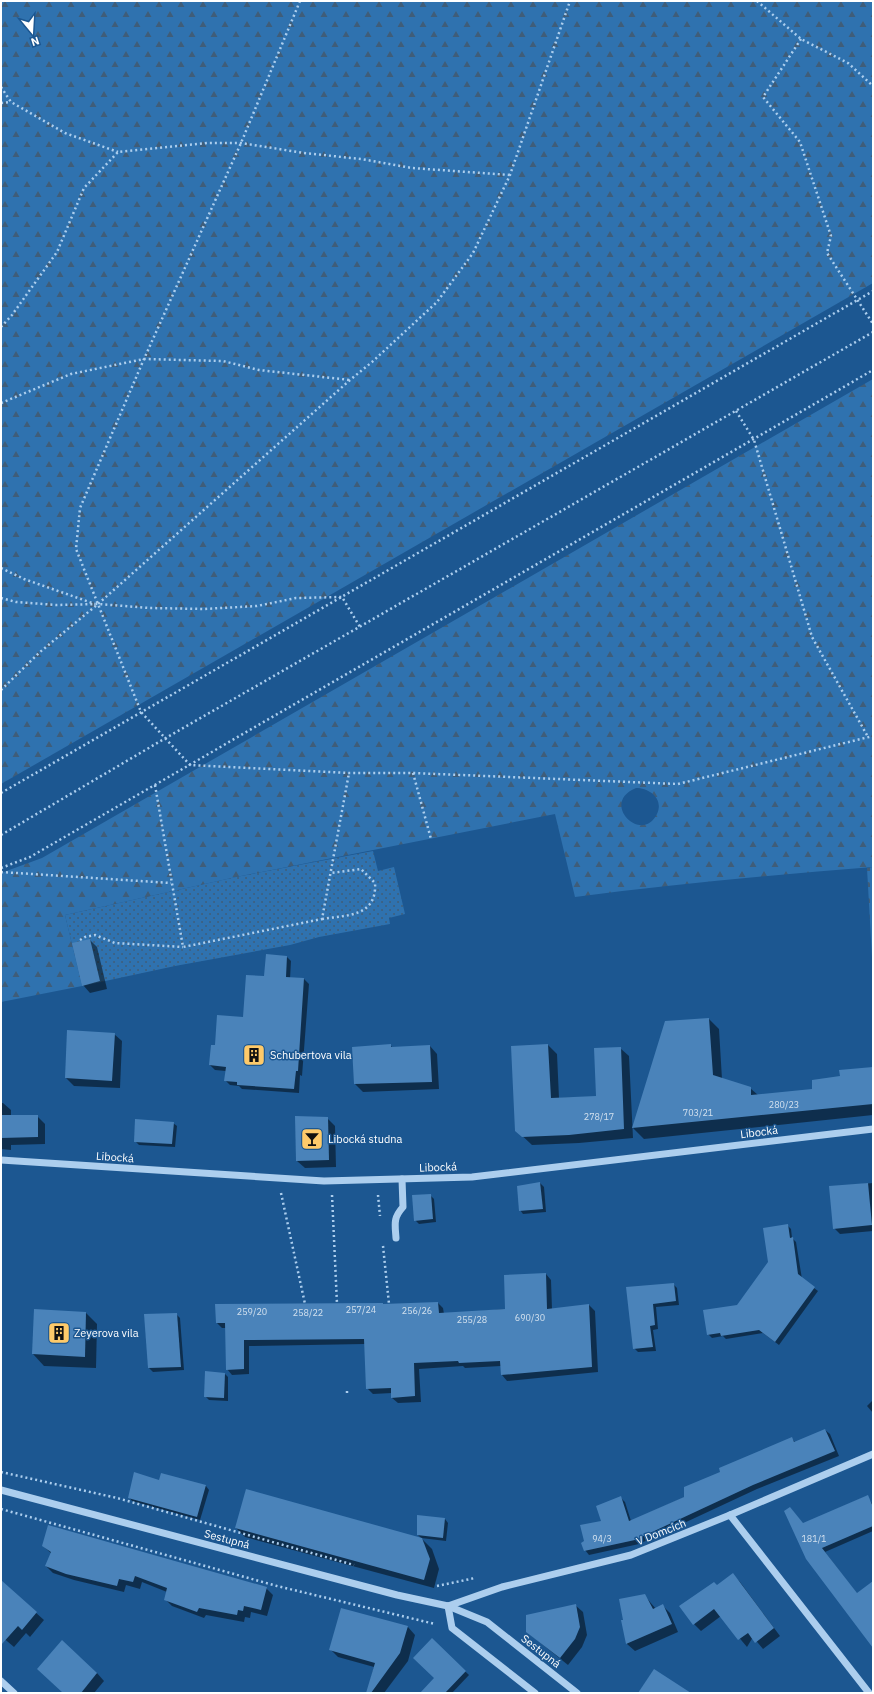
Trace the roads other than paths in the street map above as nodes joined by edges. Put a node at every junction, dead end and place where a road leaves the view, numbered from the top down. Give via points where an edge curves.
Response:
1 (873, 1129) edge
2 (1, 1160) edge
3 (402, 1179) junction
4 (396, 1238) dead end
5 (873, 1454) edge
6 (1, 1490) edge
7 (730, 1515) junction
8 (448, 1606) junction
9 (1, 1682) edge
10 (14, 1693) edge
11 (534, 1693) edge
12 (577, 1693) edge
13 (869, 1693) edge

1 - 3 street, Libocká via 472,1177
2 - 3 street, Libocká via 324,1181
3 - 4 street via 403,1207 395,1219
5 - 7 street, V Domcích
6 - 8 street, Sestupná via 397,1595
7 - 8 street, V Domcích via 631,1555 502,1587
7 - 13 street
8 - 11 street via 452,1628
8 - 12 street, Sestupná via 487,1622
9 - 10 street

